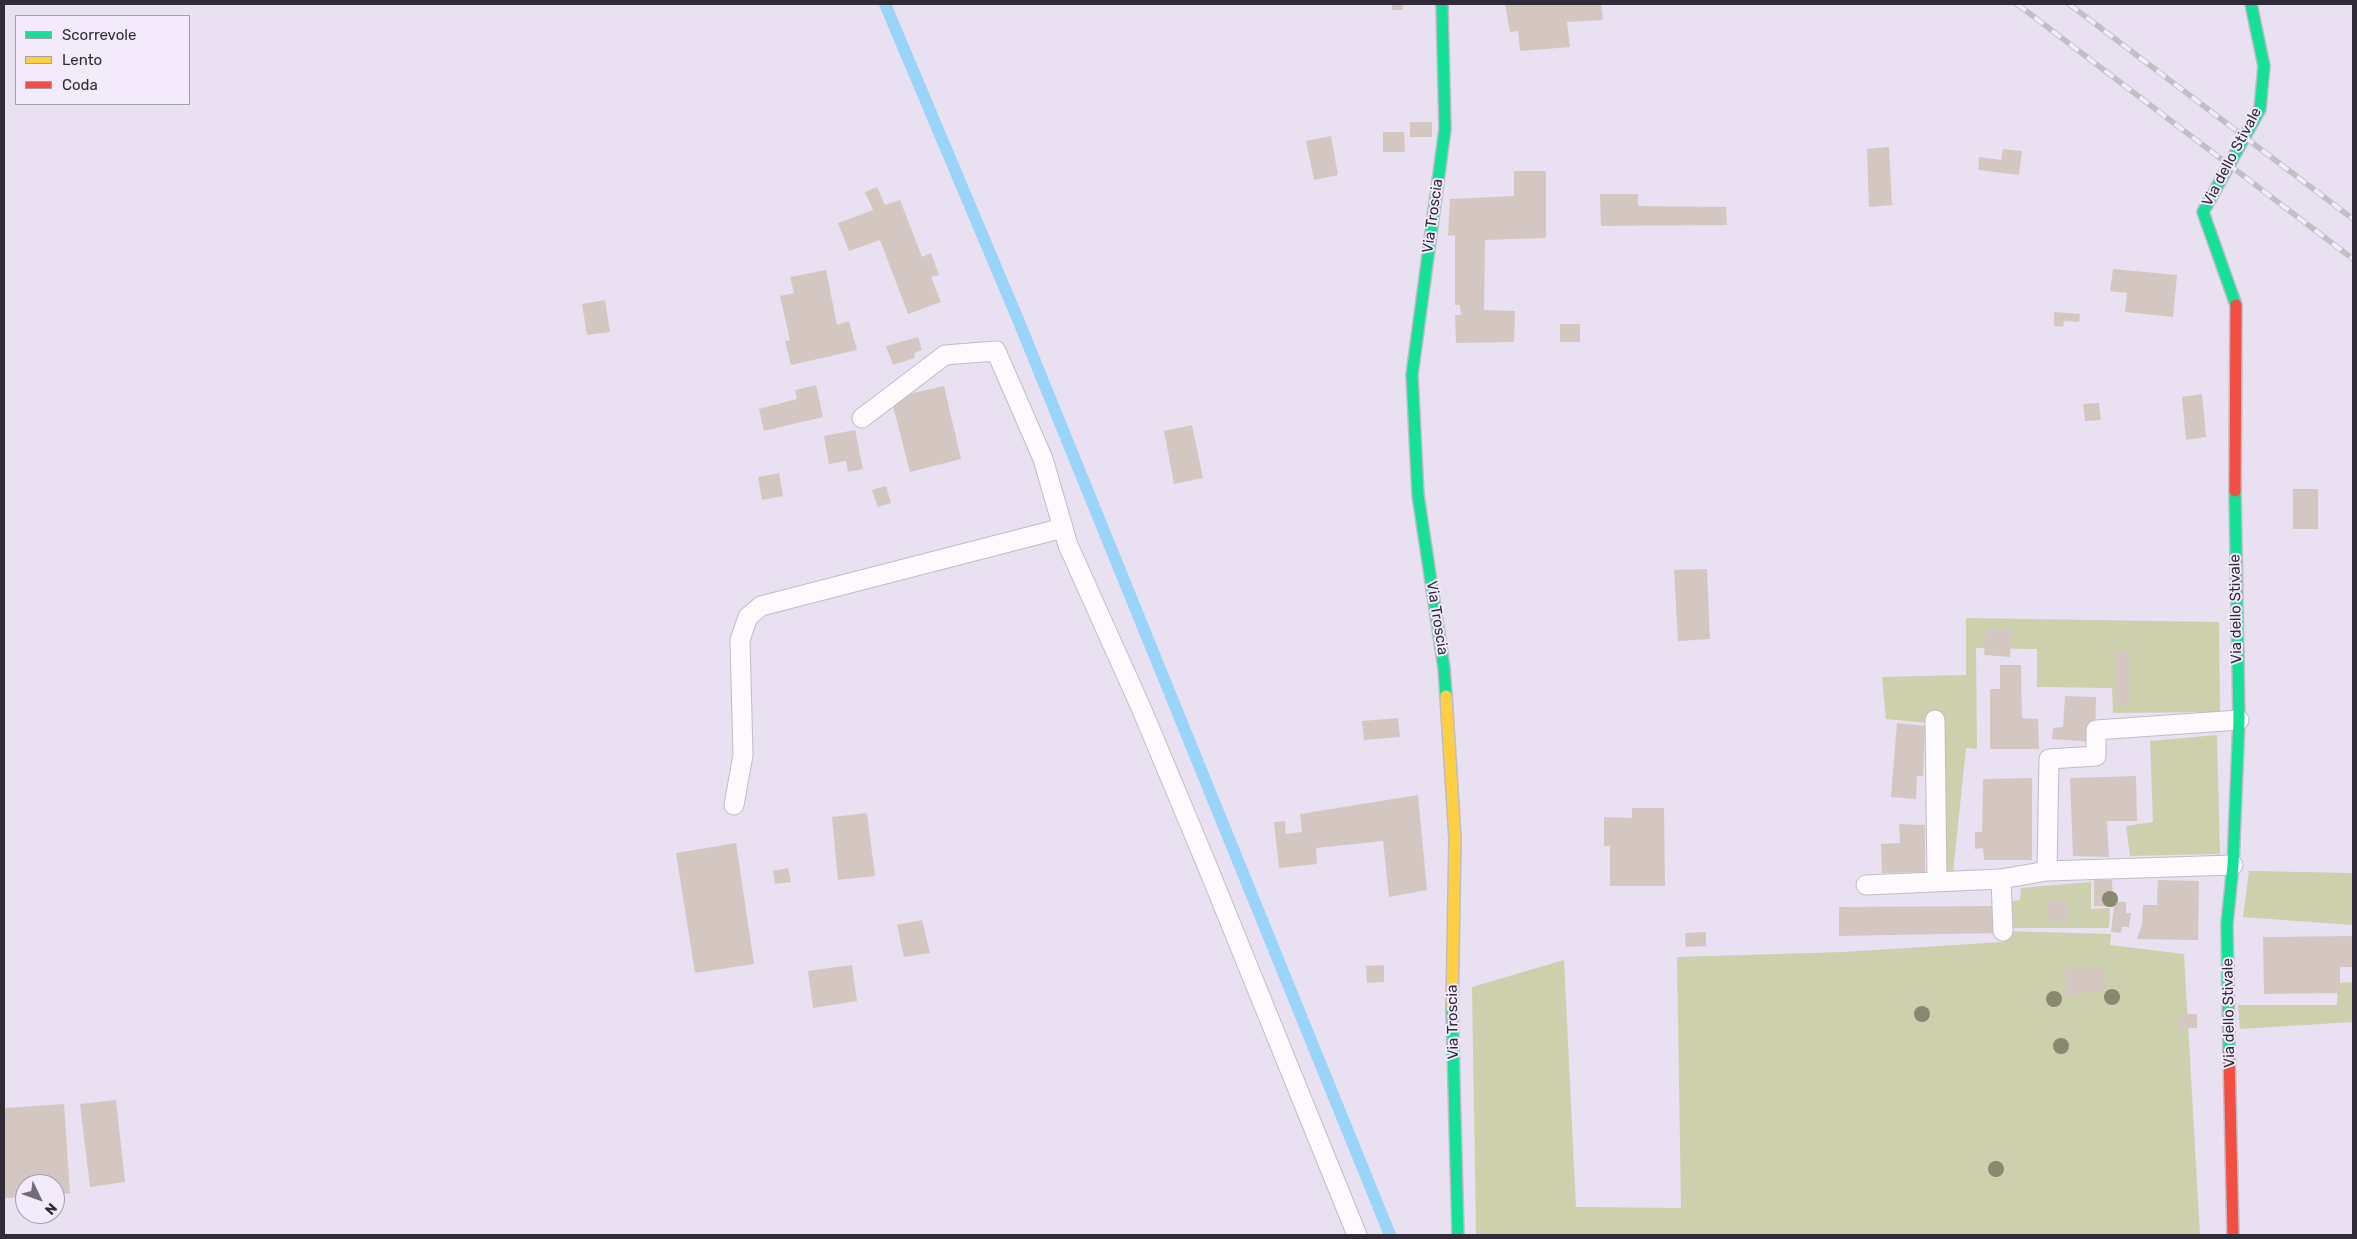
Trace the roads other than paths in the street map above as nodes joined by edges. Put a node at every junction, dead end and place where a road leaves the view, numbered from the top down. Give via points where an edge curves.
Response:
1 (1442, 4) edge
2 (2251, 4) edge
3 (862, 418) dead end
4 (1063, 528) junction
5 (1935, 720) dead end
6 (2239, 720) junction
7 (734, 805) dead end
8 (2233, 865) junction
9 (2047, 871) junction
10 (2001, 879) junction
11 (1937, 881) junction
12 (1866, 885) dead end
13 (2003, 931) dead end
14 (1357, 1235) edge
15 (1458, 1235) edge
16 (2233, 1235) edge

1 - 15 street, Via Troscia via 1445,129 1412,375 1418,495 1444,668 1455,838 1452,1011
2 - 6 street, Via dello Stivale via 2264,66 2260,109 2203,212 2236,300 2235,552
3 - 4 lane via 945,355 996,351 1043,459
4 - 7 lane via 760,606 748,617 740,640 743,755
4 - 14 lane via 1206,863
5 - 11 lane
6 - 8 street, Via dello Stivale
6 - 9 lane via 2096,730 2096,756 2049,759
8 - 9 lane
8 - 16 street, Via dello Stivale via 2227,924
9 - 10 lane
10 - 11 lane
10 - 13 lane
11 - 12 lane

